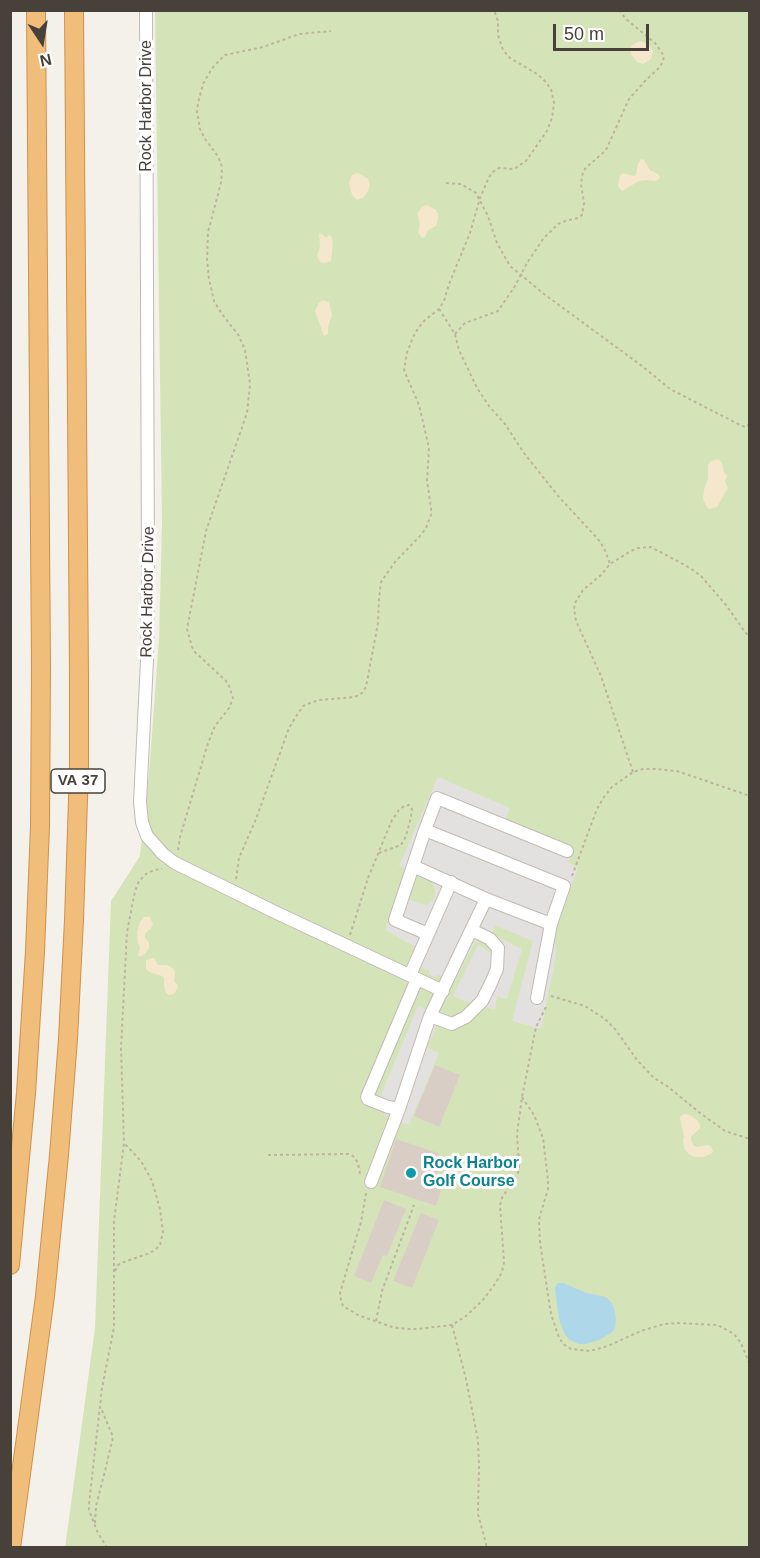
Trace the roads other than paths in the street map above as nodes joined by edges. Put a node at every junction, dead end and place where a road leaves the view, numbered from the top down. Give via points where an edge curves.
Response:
1 (36, 10) edge
2 (74, 10) edge
3 (146, 10) edge
4 (425, 830) junction
5 (567, 851) dead end
6 (412, 866) junction
7 (451, 882) junction
8 (486, 899) junction
9 (551, 924) junction
10 (472, 930) junction
11 (428, 934) junction
12 (413, 977) junction
13 (443, 991) junction
14 (544, 998) road end
15 (430, 1017) junction
16 (399, 1109) junction
17 (367, 1187) road end
18 (10, 1265) edge
19 (11, 1548) edge

1 - 18 highway, VA 37 via 40,826 27,1069
2 - 19 highway, VA 37 via 79,769 74,931 45,1296
3 - 12 street, Rock Harbor Drive via 148,574 142,822 147,836 175,863
4 - 5 street via 437,798
4 - 6 street
4 - 9 street via 564,886
6 - 7 street
6 - 11 street via 395,920
7 - 8 street
7 - 11 street
8 - 9 street
8 - 10 street
9 - 14 street
10 - 13 street
10 - 15 street via 498,948 491,983 482,1001 466,1017 452,1024
11 - 12 street
12 - 13 street, Rock Harbor Drive
12 - 16 street via 367,1097
13 - 15 street
15 - 16 street
16 - 17 street

